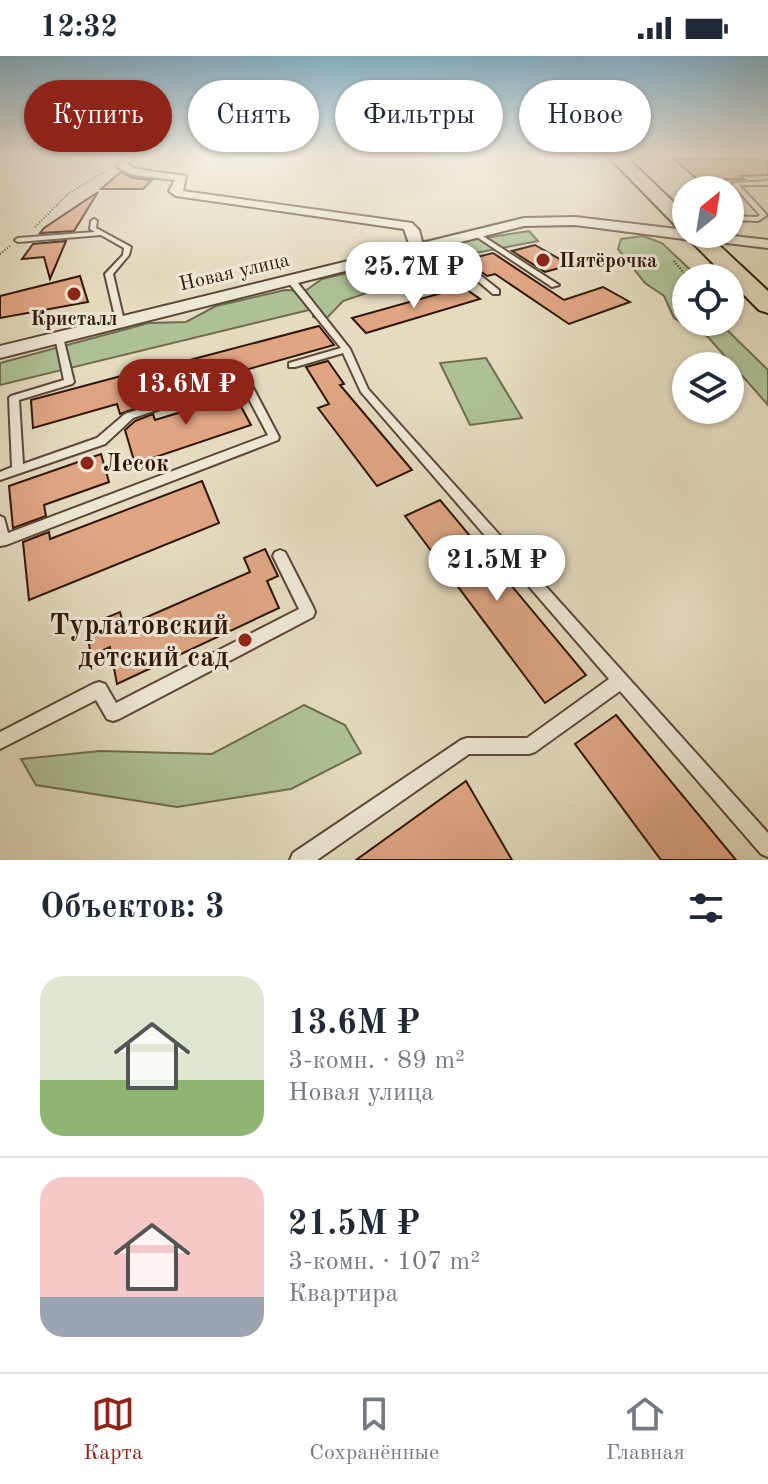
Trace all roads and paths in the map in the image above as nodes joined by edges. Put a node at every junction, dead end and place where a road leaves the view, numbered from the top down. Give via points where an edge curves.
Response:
1 (70, 193) edge
2 (177, 193) edge
3 (655, 193) edge
4 (744, 194) edge
5 (672, 209) edge
6 (744, 218) edge
7 (94, 221) dead end
8 (672, 228) edge
9 (99, 234) junction
10 (476, 234) junction
11 (744, 239) edge
12 (18, 240) junction
13 (436, 243) junction
14 (768, 244) edge
15 (712, 248) edge
16 (717, 248) edge
17 (417, 249) junction
18 (0, 254) edge
19 (674, 261) dead end
20 (676, 264) edge
21 (291, 280) junction
22 (555, 285) dead end
23 (768, 288) edge
24 (496, 292) dead end
25 (768, 305) edge
26 (120, 321) junction
27 (59, 337) junction
28 (346, 349) junction
29 (0, 352) edge
30 (292, 365) dead end
31 (18, 469) junction
32 (0, 476) edge
33 (0, 521) edge
34 (280, 556) dead end
35 (621, 680) junction
36 (0, 741) edge
37 (768, 847) edge
38 (300, 860) edge

1 - 12 path
2 - 17 street via 408,226
3 - 5 highway
4 - 6 lane via 764,215
7 - 9 lane
8 - 10 street, Новая улица via 549,220
9 - 12 lane
9 - 26 lane via 128,247 109,274
10 - 13 street, Новая улица
10 - 22 lane
11 - 14 street
12 - 18 path
13 - 17 street, Новая улица
13 - 24 lane
15 - 25 highway
16 - 23 highway
17 - 21 street, Новая улица
19 - 20 path
21 - 26 street, Новая улица
21 - 28 lane
26 - 27 street, Новая улица
27 - 29 street, Новая улица
27 - 31 lane via 69,382 14,398
28 - 30 lane
28 - 35 lane via 364,390
31 - 32 lane
31 - 33 lane via 101,441 129,416 243,378 274,437 2,541
34 - 36 lane via 308,612 113,713 99,690
35 - 37 lane
35 - 38 lane via 529,746 467,746

